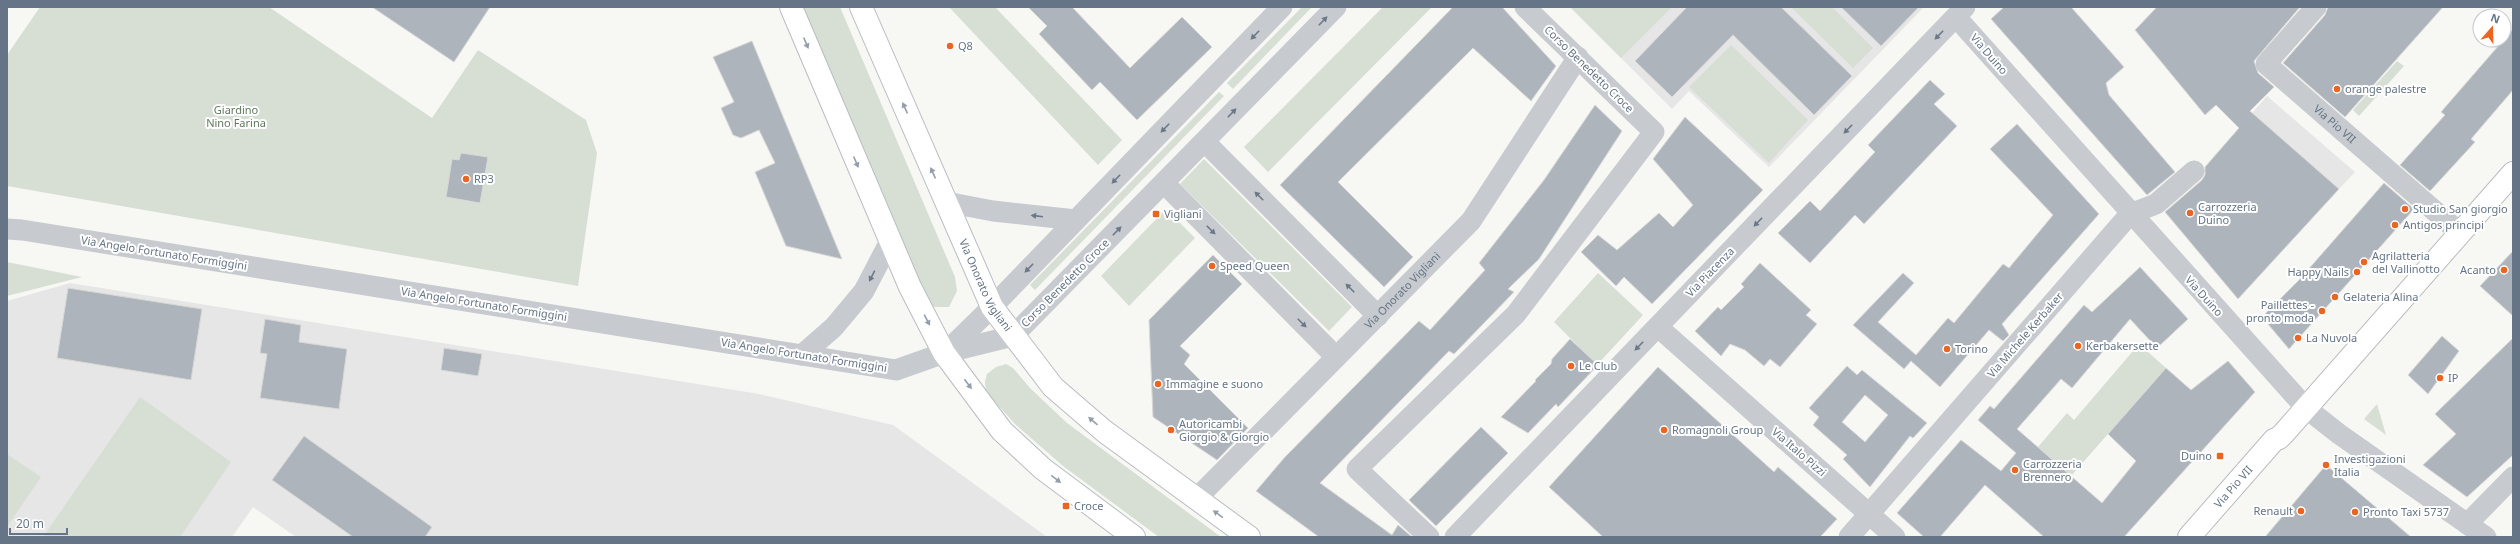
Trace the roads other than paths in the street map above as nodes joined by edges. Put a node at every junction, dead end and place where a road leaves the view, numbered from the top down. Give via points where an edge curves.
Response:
1 (791, 7) edge
2 (861, 7) edge
3 (1282, 7) edge
4 (1336, 7) edge
5 (1525, 7) edge
6 (2316, 7) edge
7 (1961, 12) edge
8 (1578, 57) junction
9 (1205, 142) junction
10 (2194, 171) dead end
11 (2513, 174) edge
12 (1164, 183) junction
13 (946, 202) junction
14 (2130, 214) junction
15 (1076, 220) junction
16 (12, 227) edge
17 (2460, 233) junction
18 (890, 241) junction
19 (992, 307) junction
20 (1378, 316) junction
21 (1658, 327) junction
22 (1013, 336) junction
23 (944, 353) junction
24 (802, 355) junction
25 (1336, 357) junction
26 (2306, 408) junction
27 (2279, 438) junction
28 (2513, 477) edge
29 (1197, 498) junction
30 (1869, 514) junction
31 (2467, 524) junction
32 (1134, 537) edge
33 (1249, 537) edge
34 (1429, 537) edge
35 (1455, 537) edge
36 (1849, 537) edge
37 (1895, 537) edge
38 (2189, 537) edge
39 (2196, 537) edge
40 (2486, 537) edge

1 -> 18 main road
13 -> 2 main road, Via Onorato Vigliani
3 -> 15 street
9 -> 4 street, Corso Benedetto Croce
5 - 8 street, Corso Benedetto Croce
6 - 17 street, Via Pio VII via 2266,64
7 - 14 street, Via Duino
7 -> 21 street, Via Piacenza
8 - 20 street, Via Onorato Vigliani via 1471,221
8 - 34 street, Corso Benedetto Croce via 1654,132 1516,314 1357,469
9 - 12 street, Corso Benedetto Croce
20 -> 9 street
10 - 14 street, Via Michele Kerbaker via 2156,204
11 - 17 main road, Via Pio VII
22 -> 12 street, Corso Benedetto Croce
12 -> 25 street
15 -> 13 street via 993,211
13 - 19 main road, Via Onorato Vigliani
14 - 26 street, Via Duino
14 - 30 street, Via Michele Kerbaker
15 -> 19 street
16 - 24 street, Via Angelo Fortunato Formiggini
17 - 26 main road, Via Pio VII
18 -> 23 main road
18 -> 24 street via 864,290 834,327
19 - 22 main road, Via Onorato Vigliani
19 - 23 street
20 - 25 street, Via Onorato Vigliani
21 - 30 street, Via Italo Pizzi
21 -> 35 street, Via Piacenza
22 - 23 street, Corso Benedetto Croce
29 -> 22 main road, Via Onorato Vigliani via 1104,431 1053,387
23 - 24 street, Via Angelo Fortunato Formiggini via 896,370
23 -> 32 main road via 1002,431 1043,469
25 - 29 street, Via Onorato Vigliani
26 - 27 main road, Via Pio VII
26 - 31 street, Via Duino
27 - 38 main road, Via Pio VII via 2274,440
27 - 39 main road, Via Pio VII via 2279,444
28 - 31 street
33 -> 29 main road, Via Onorato Vigliani
30 - 36 street
30 - 37 street, Via Italo Pizzi
31 - 40 street, Via Duino

